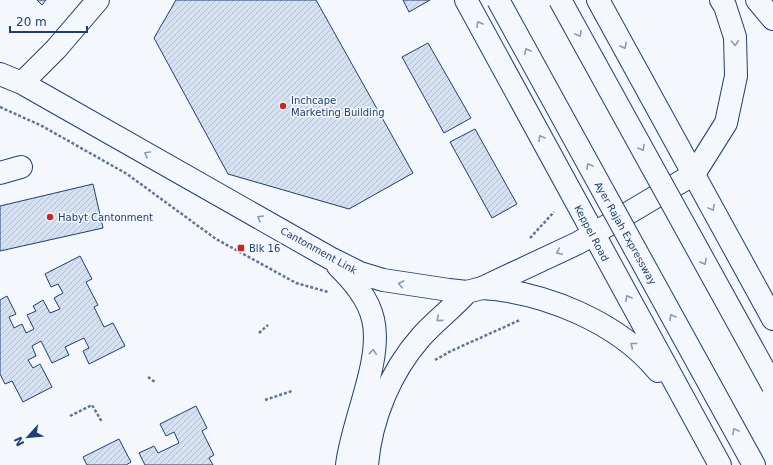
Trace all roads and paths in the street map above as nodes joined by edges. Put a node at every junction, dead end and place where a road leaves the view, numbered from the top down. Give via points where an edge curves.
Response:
1 (98, 0) edge
2 (466, 0) edge
3 (498, 0) edge
4 (560, 0) edge
5 (598, 0) edge
6 (721, 0) edge
7 (757, 0) edge
8 (773, 19) edge
9 (0, 74) edge
10 (22, 83) junction
11 (0, 107) edge
12 (21, 167) dead end
13 (0, 173) edge
14 (694, 174) junction
15 (593, 234) junction
16 (330, 258) junction
17 (475, 290) junction
18 (330, 292) dead end
19 (773, 319) edge
20 (525, 320) dead end
21 (268, 325) dead end
22 (259, 333) dead end
23 (432, 362) dead end
24 (148, 377) dead end
25 (155, 382) dead end
26 (773, 386) edge
27 (292, 390) dead end
28 (265, 400) dead end
29 (686, 406) junction
30 (70, 416) dead end
31 (102, 422) dead end
32 (347, 465) edge
33 (366, 465) edge
34 (720, 465) edge
35 (754, 465) edge

1 - 10 main road via 56,49
15 -> 2 main road, Keppel Road
35 -> 3 main road, Ayer Rajah Expressway, bridge
4 -> 26 main road, bridge
5 -> 14 main road
6 -> 14 main road via 735,37 736,76 726,124
7 - 8 main road
9 - 10 main road, Cantonment Link
16 -> 10 main road, Cantonment Link
11 - 18 path via 42,126 127,174 216,239 296,283
12 - 13 main road
14 - 15 main road
14 -> 19 main road
15 -> 17 main road
29 -> 15 main road, Keppel Road
17 -> 16 main road, Cantonment Link via 431,288 383,280 360,273
32 -> 16 main road via 353,428 371,369 375,332 373,317 365,299
29 -> 17 main road, Cantonment Link via 644,353 620,334 552,301 508,290
17 -> 33 main road via 420,338 396,373 370,435
20 - 23 path via 519,320
21 - 22 path
24 - 25 path
27 - 28 path
29 - 34 main road, Keppel Road
30 - 31 path via 92,405

